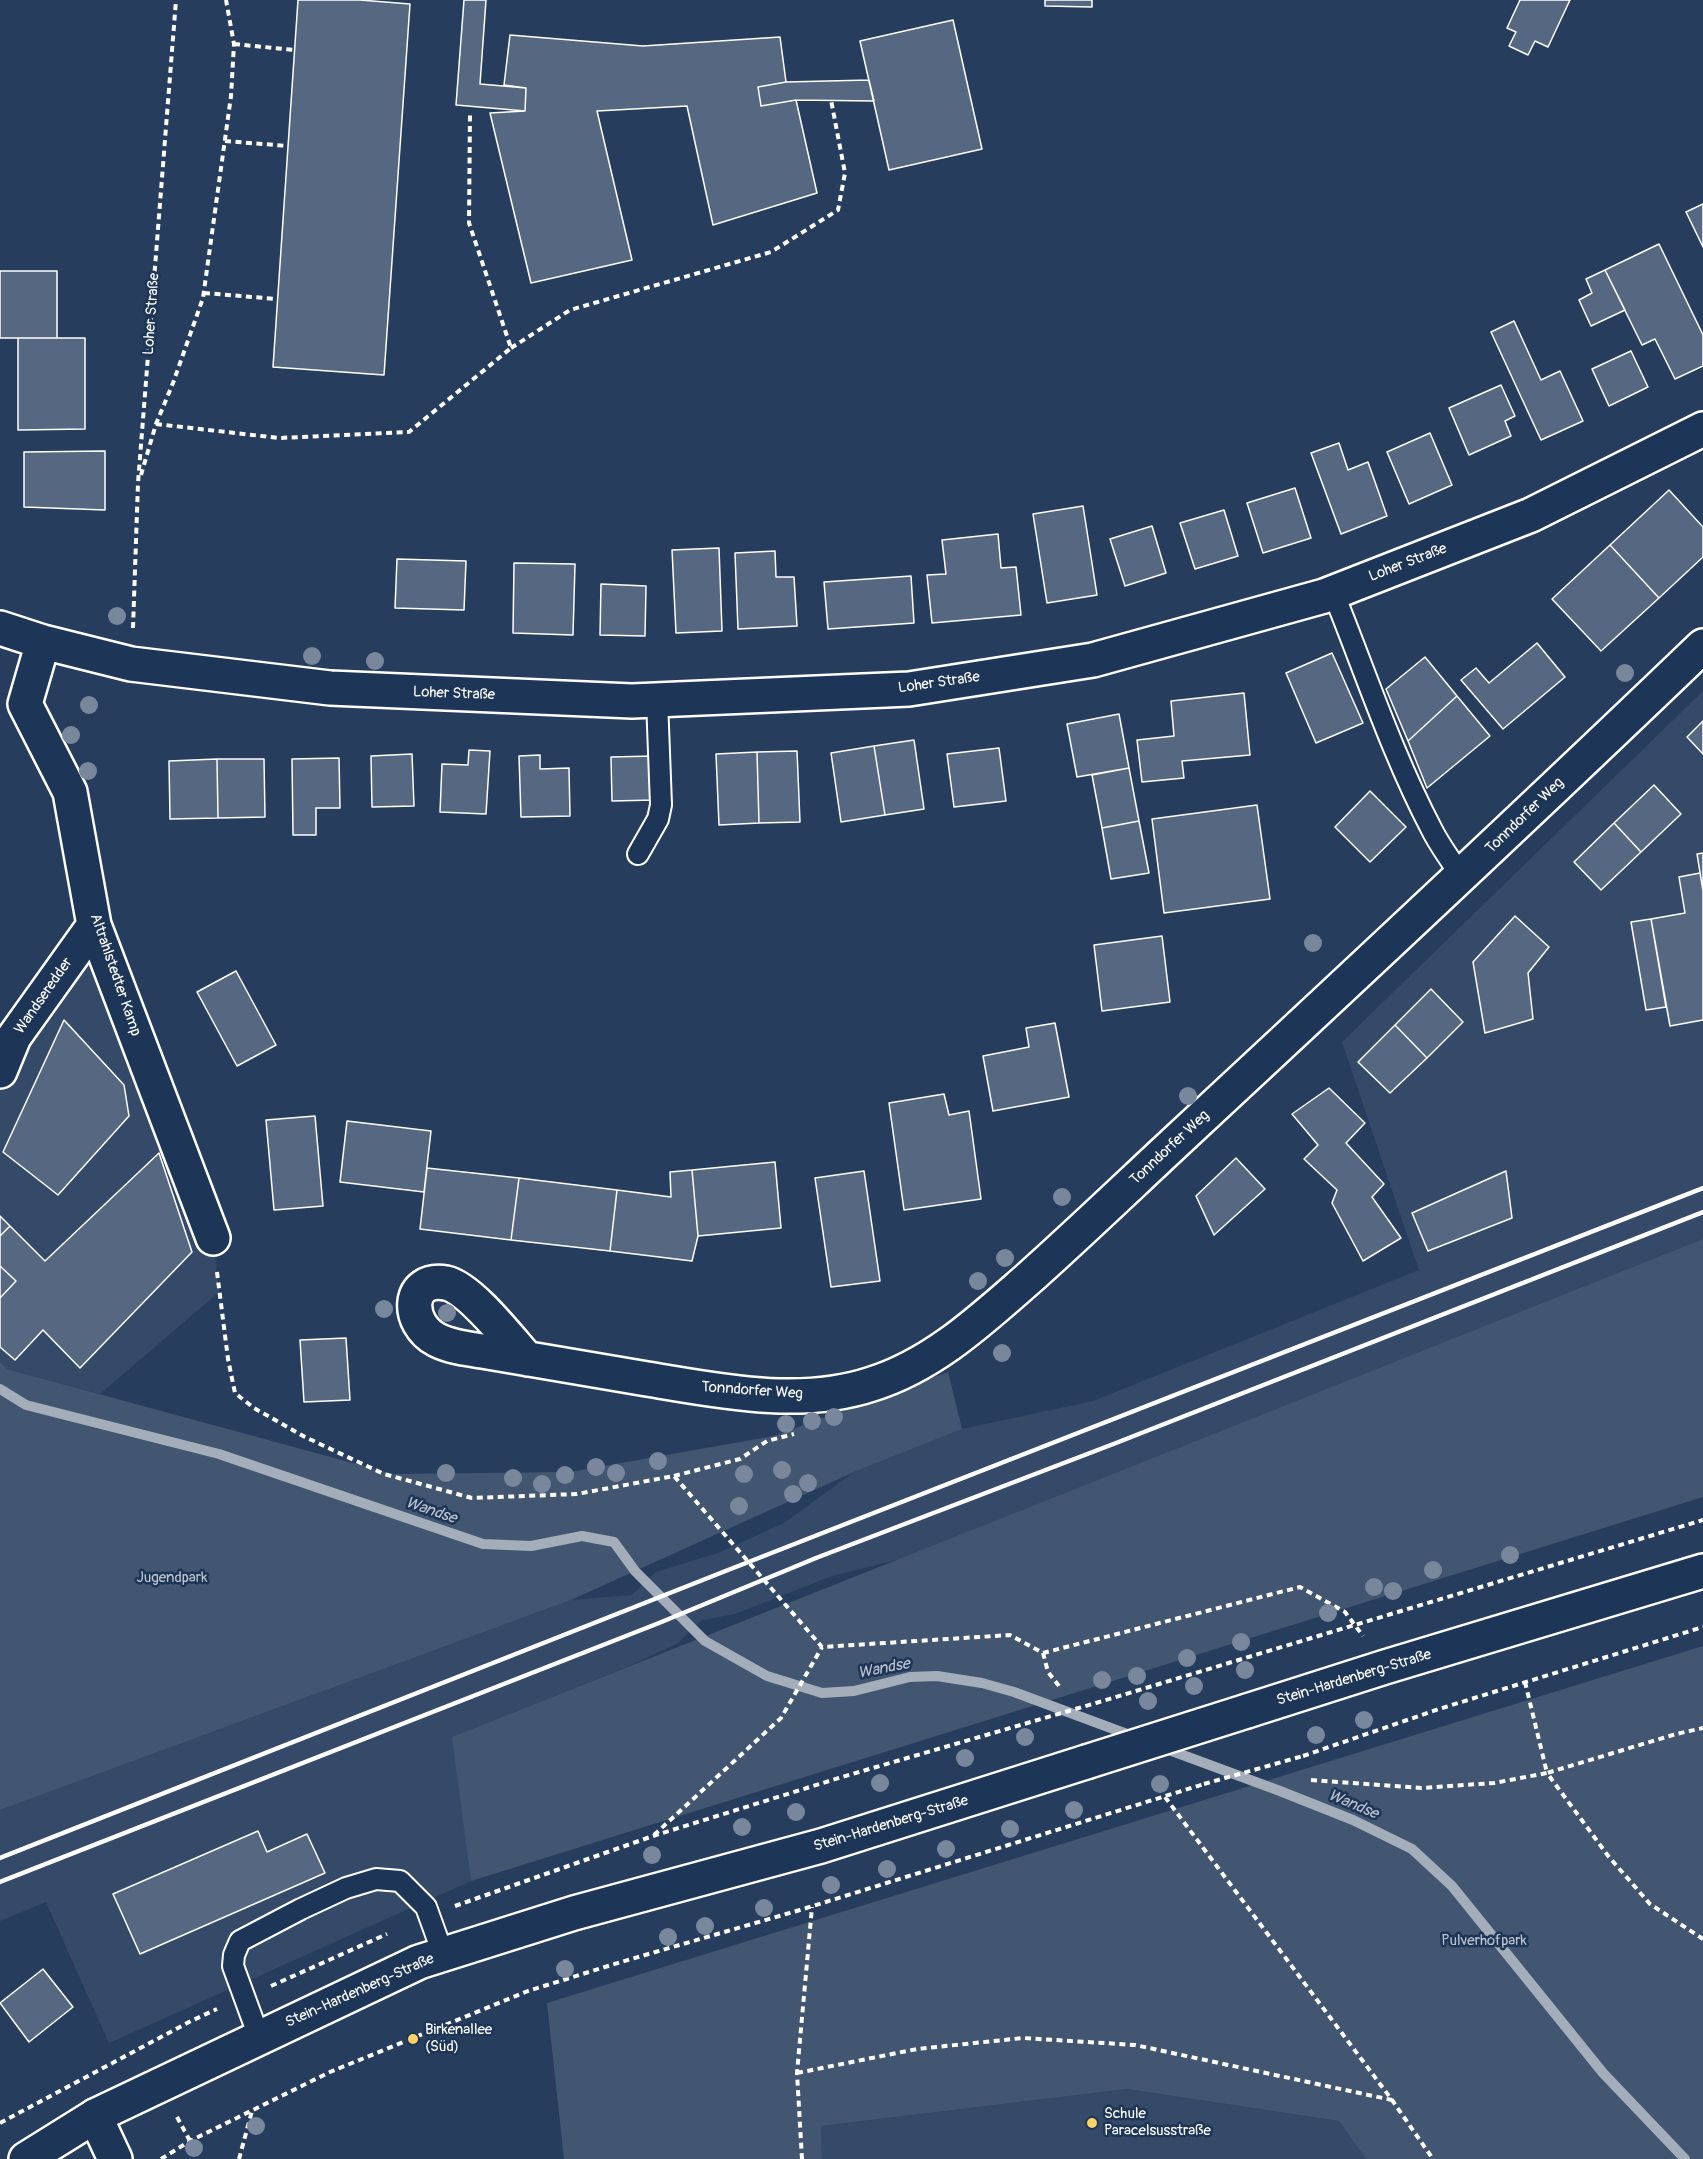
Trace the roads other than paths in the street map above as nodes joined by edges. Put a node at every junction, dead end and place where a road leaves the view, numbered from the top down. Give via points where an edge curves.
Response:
1 (1703, 429) edge
2 (1333, 592) junction
3 (0, 628) edge
4 (43, 642) junction
5 (1703, 646) edge
6 (657, 700) junction
7 (638, 854) dead end
8 (1462, 877) junction
9 (94, 925) junction
10 (0, 1071) edge
11 (213, 1238) road end
12 (527, 1359) dead end
13 (1703, 1571) edge
14 (443, 1954) junction
15 (259, 2037) junction
16 (95, 2116) junction
17 (26, 2159) edge
18 (115, 2159) edge

1 - 2 street, Loher Straße via 1531,515
2 - 6 street, Loher Straße via 1093,660 909,688
2 - 8 lane via 1410,784 1432,832
3 - 4 street, Loher Straße
4 - 6 street, Loher Straße via 131,664 330,688
4 - 9 street, Altrahlstedter Kamp via 25,705 70,792
5 - 8 street, Tonndorfer Weg
6 - 7 lane via 661,805 658,819
8 - 12 street, Tonndorfer Weg via 990,1312 940,1351 898,1374 831,1394 768,1395 706,1389
9 - 10 street, Wandseredder via 14,1036
9 - 11 street, Altrahlstedter Kamp
13 - 14 street, Stein-Hardenberg-Straße, bridge via 1385,1667 821,1846 574,1913
14 - 15 street, Stein-Hardenberg-Straße
14 - 15 lane via 426,1907 400,1881 376,1879 346,1888 240,1941 233,1966
15 - 16 street, Stein-Hardenberg-Straße
16 - 17 street, Stein-Hardenberg-Straße
16 - 18 street

